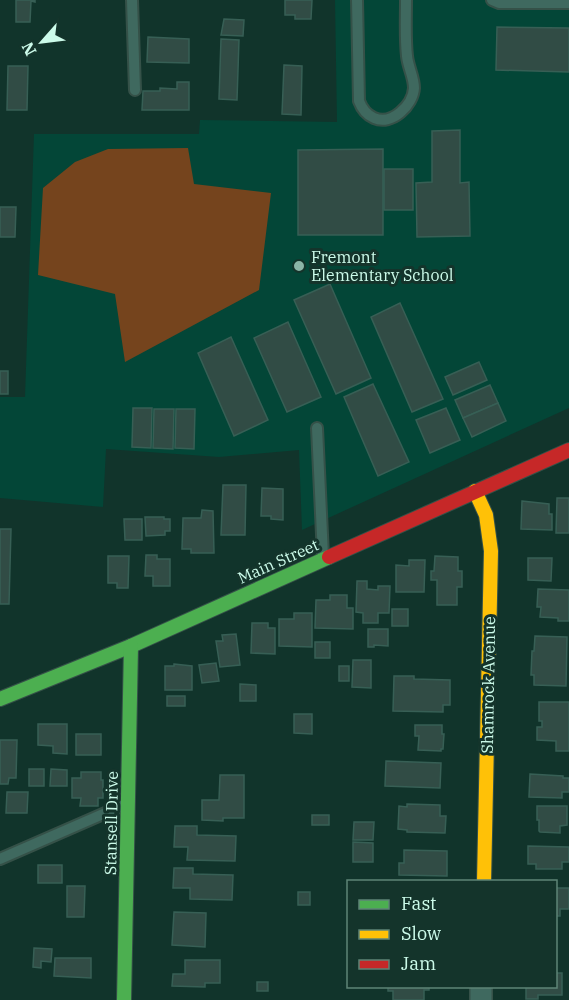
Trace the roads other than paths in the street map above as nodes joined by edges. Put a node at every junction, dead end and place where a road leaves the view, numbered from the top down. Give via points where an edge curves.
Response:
1 (132, 0) edge
2 (357, 0) edge
3 (406, 0) edge
4 (492, 0) edge
5 (569, 3) edge
6 (135, 90) dead end
7 (316, 428) dead end
8 (569, 450) edge
9 (475, 490) junction
10 (324, 559) junction
11 (131, 646) junction
12 (0, 699) edge
13 (128, 803) junction
14 (0, 859) edge
15 (484, 880) edge
16 (124, 1000) edge

1 - 6 lane
2 - 3 lane via 359,101 365,112 381,120 402,110 411,100 414,87 407,58
4 - 5 lane
7 - 10 lane
8 - 9 street, Main Street
9 - 10 street, Main Street
9 - 15 street, Shamrock Avenue via 486,515 491,551
10 - 11 street, Main Street
11 - 12 street, Main Street
11 - 13 street, Stansell Drive
13 - 14 lane
13 - 16 street, Stansell Drive

